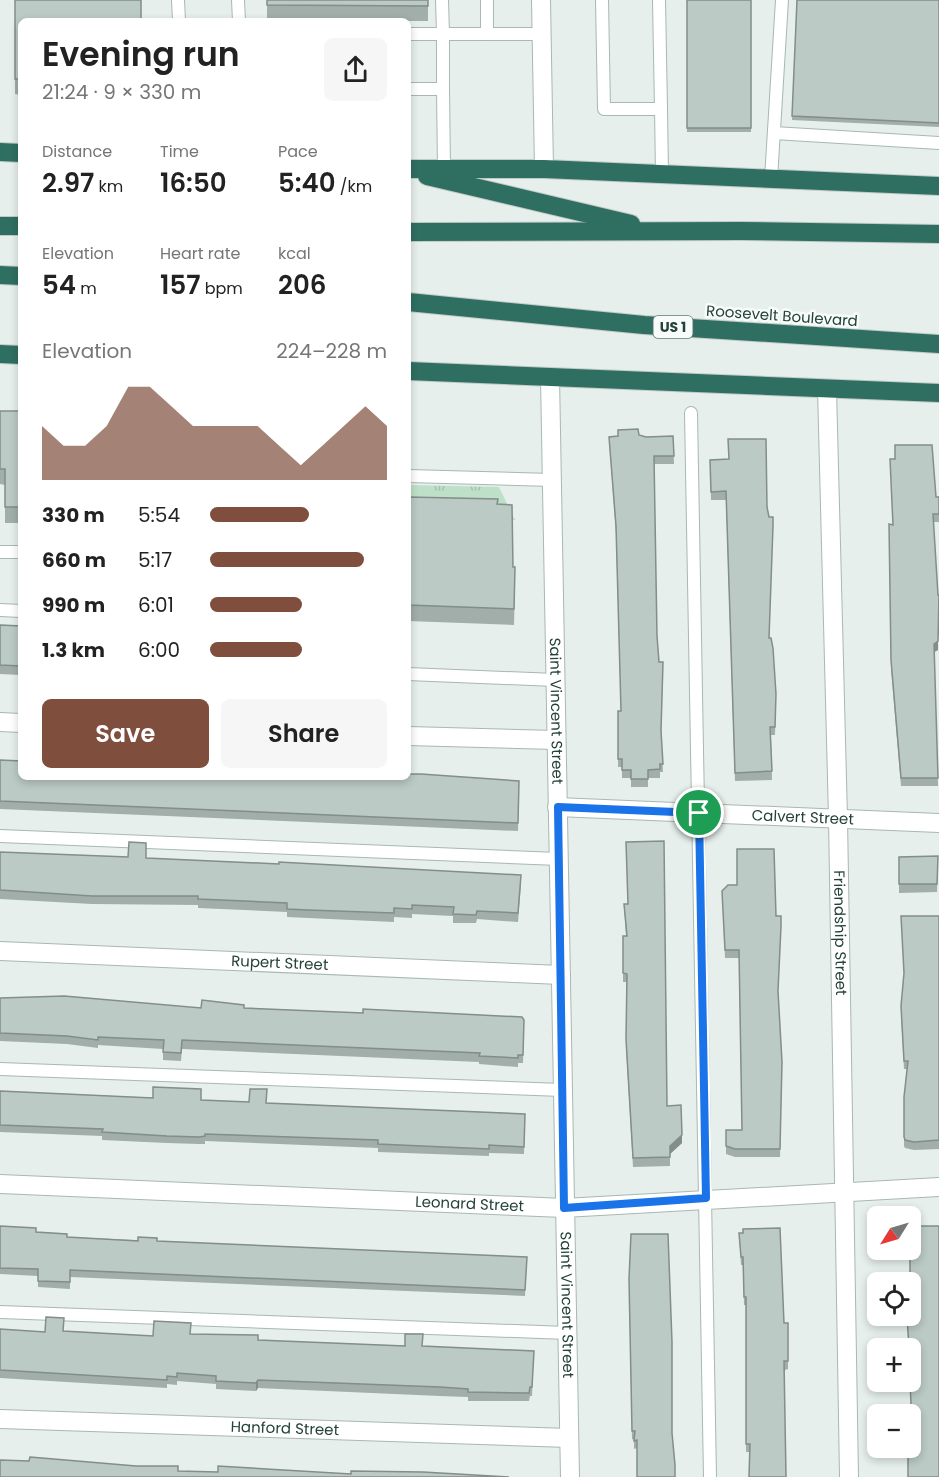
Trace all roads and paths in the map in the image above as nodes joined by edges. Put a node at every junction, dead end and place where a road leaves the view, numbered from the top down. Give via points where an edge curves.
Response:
1 (178, 0) edge
2 (238, 0) edge
3 (442, 0) edge
4 (487, 0) edge
5 (542, 0) edge
6 (602, 0) edge
7 (659, 0) edge
8 (782, 0) edge
9 (178, 18) edge
10 (239, 18) edge
11 (411, 34) edge
12 (443, 34) junction
13 (487, 34) junction
14 (542, 34) junction
15 (411, 89) edge
16 (443, 89) junction
17 (661, 109) junction
18 (774, 133) junction
19 (939, 143) edge
20 (0, 152) edge
21 (18, 153) edge
22 (444, 169) junction
23 (544, 169) junction
24 (411, 170) edge
25 (411, 171) edge
26 (662, 174) junction
27 (771, 179) junction
28 (939, 186) edge
29 (0, 226) edge
30 (18, 226) edge
31 (662, 231) junction
32 (411, 232) edge
33 (939, 234) edge
34 (0, 275) edge
35 (18, 276) edge
36 (411, 302) edge
37 (939, 344) edge
38 (0, 354) edge
39 (18, 355) edge
40 (411, 371) edge
41 (550, 377) junction
42 (827, 389) junction
43 (939, 393) edge
44 (691, 413) dead end
45 (411, 476) edge
46 (552, 480) junction
47 (0, 552) edge
48 (18, 552) edge
49 (0, 610) edge
50 (18, 611) edge
51 (411, 674) edge
52 (555, 680) junction
53 (0, 722) edge
54 (18, 723) edge
55 (411, 736) edge
56 (556, 740) junction
57 (558, 807) junction
58 (699, 813) junction
59 (838, 818) junction
60 (939, 823) edge
61 (0, 836) edge
62 (559, 859) junction
63 (0, 951) edge
64 (561, 975) junction
65 (0, 1069) edge
66 (562, 1090) junction
67 (0, 1184) edge
68 (939, 1187) edge
69 (844, 1193) junction
70 (706, 1198) junction
71 (564, 1208) junction
72 (0, 1311) edge
73 (567, 1333) junction
74 (0, 1419) edge
75 (569, 1438) junction
76 (570, 1477) edge
77 (710, 1477) edge
78 (849, 1477) edge

1 - 9 lane
2 - 10 lane
3 - 12 lane
4 - 13 lane
5 - 14 street
6 - 17 lane via 604,109
7 - 17 lane
8 - 18 lane
11 - 12 lane
12 - 13 lane
12 - 16 lane
13 - 14 lane
14 - 23 street
15 - 16 lane
16 - 22 lane
17 - 26 lane
18 - 19 lane
18 - 27 lane
20 - 21 highway
22 - 23 highway
22 - 24 highway
23 - 26 highway
25 - 31 highway
26 - 27 highway
27 - 28 highway
29 - 30 highway
31 - 32 highway
31 - 33 highway
34 - 35 highway
36 - 37 highway, Roosevelt Boulevard / US 1 via 644,325
38 - 39 highway
40 - 41 highway
41 - 42 highway
41 - 46 street, Saint Vincent Street
42 - 43 highway
42 - 59 street, Friendship Street
44 - 58 lane
45 - 46 lane
46 - 52 street, Saint Vincent Street
47 - 48 lane
49 - 50 lane
51 - 52 lane
52 - 56 street, Saint Vincent Street
53 - 54 street
55 - 56 street
56 - 57 street, Saint Vincent Street
57 - 58 street, Calvert Street
57 - 62 street, Saint Vincent Street
58 - 59 street, Calvert Street
58 - 70 lane
59 - 60 street, Calvert Street
59 - 69 street, Friendship Street
61 - 62 lane
62 - 64 street, Saint Vincent Street
63 - 64 street, Rupert Street
64 - 66 street, Saint Vincent Street
65 - 66 lane
66 - 71 street, Saint Vincent Street
67 - 71 street, Leonard Street
68 - 69 street, Leonard Street
69 - 70 street, Leonard Street
69 - 78 street, Friendship Street
70 - 71 street, Leonard Street
70 - 77 lane
71 - 73 street, Saint Vincent Street
72 - 73 lane
73 - 75 street, Saint Vincent Street
74 - 75 street, Hanford Street
75 - 76 street, Saint Vincent Street

